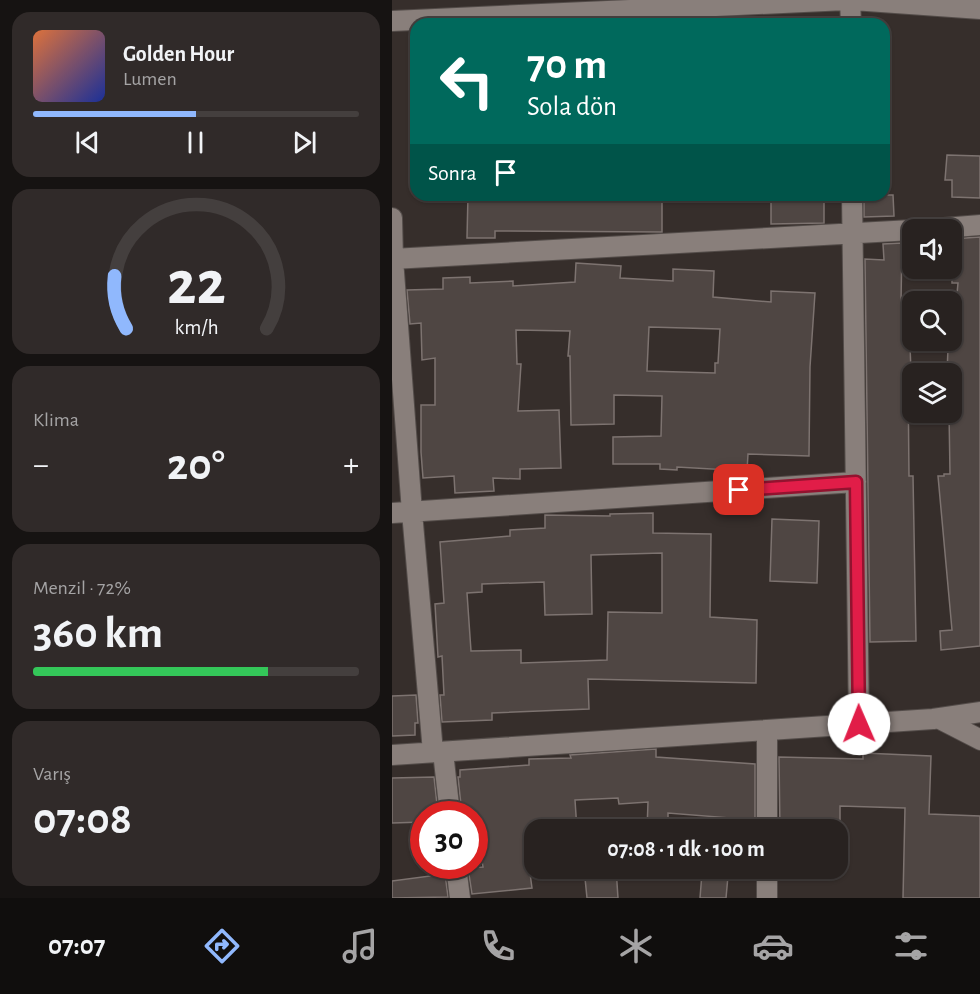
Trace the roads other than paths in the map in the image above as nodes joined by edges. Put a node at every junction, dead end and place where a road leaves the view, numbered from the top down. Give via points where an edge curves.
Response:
1 (850, 0) edge
2 (980, 9) edge
3 (457, 18) edge
4 (851, 18) edge
5 (410, 20) edge
6 (392, 21) edge
7 (852, 201) edge
8 (392, 219) edge
9 (980, 225) edge
10 (962, 226) edge
11 (902, 231) edge
12 (853, 234) junction
13 (393, 259) edge
14 (856, 482) junction
15 (412, 512) junction
16 (392, 513) edge
17 (980, 712) edge
18 (940, 719) junction
19 (859, 724) junction
20 (767, 730) junction
21 (980, 740) edge
22 (438, 752) junction
23 (392, 755) edge
24 (447, 801) edge
25 (767, 819) edge
26 (458, 879) edge
27 (767, 879) edge
28 (460, 898) edge
29 (767, 898) edge

1 - 2 street
1 - 3 street
1 - 4 street
5 - 6 street
7 - 12 street
8 - 13 street
9 - 10 street
11 - 12 street
12 - 13 street
12 - 14 street
13 - 15 street
14 - 15 street
14 - 19 street
15 - 16 street
15 - 22 street
17 - 18 street
18 - 19 street
18 - 21 street
19 - 20 street
20 - 22 street
20 - 25 street
22 - 23 street
22 - 24 street
26 - 28 street
27 - 29 street

